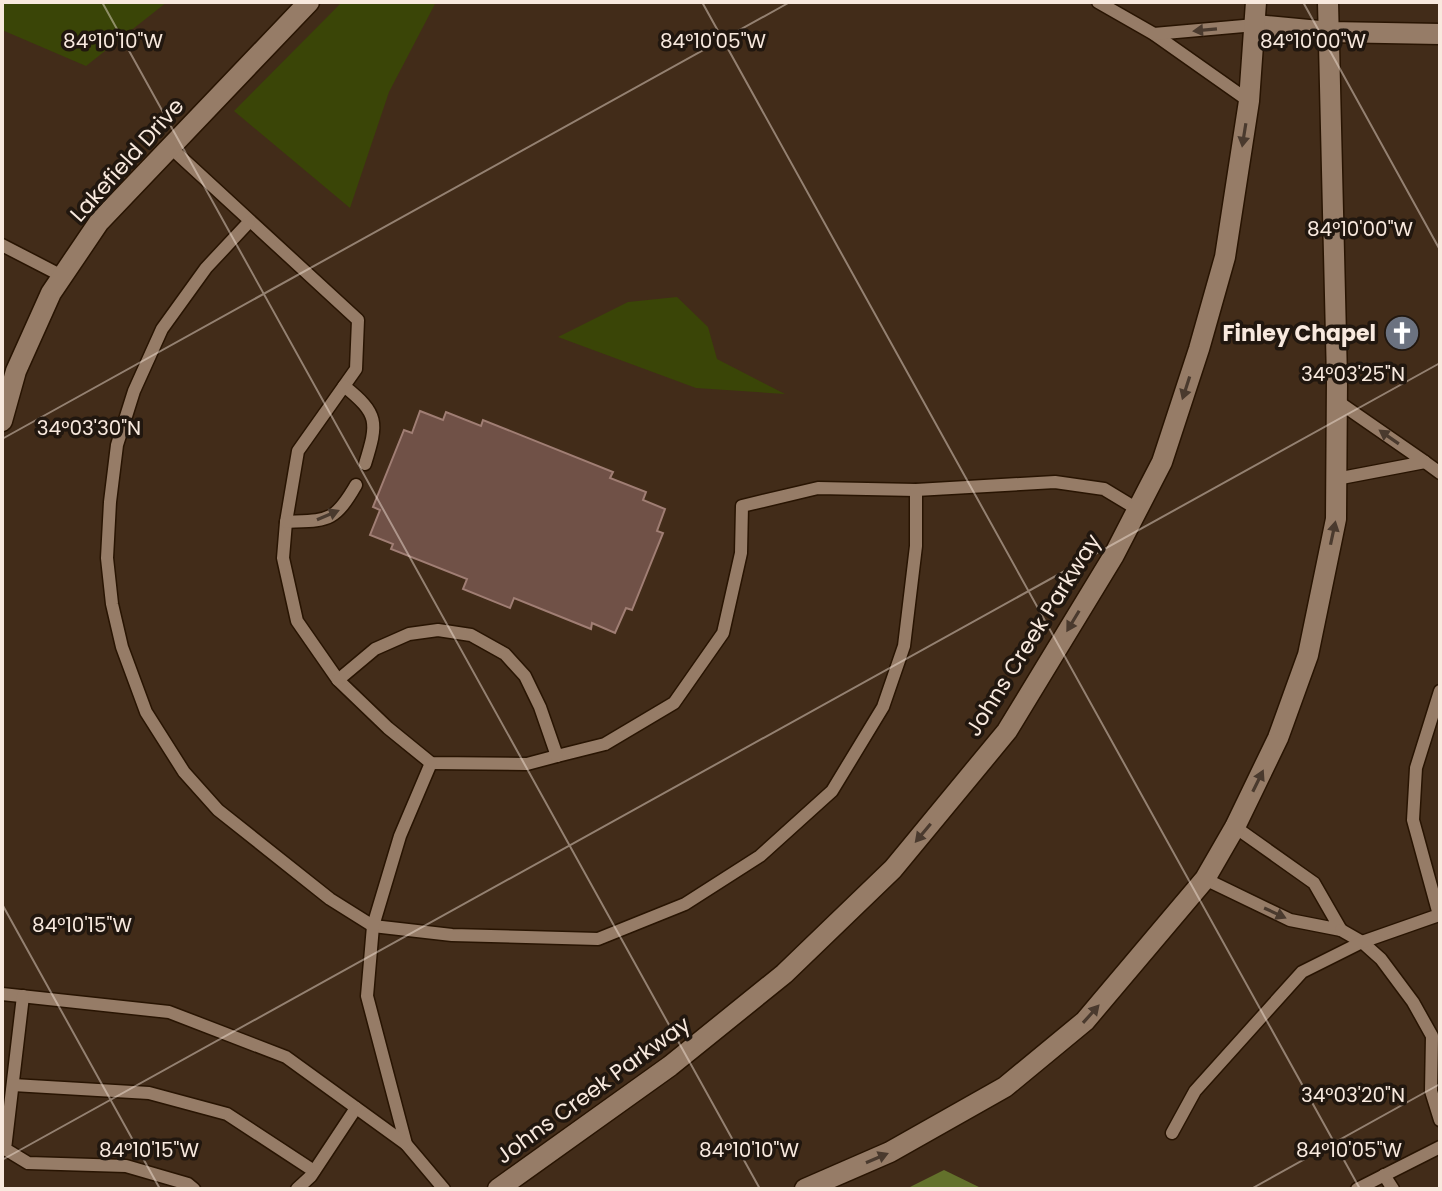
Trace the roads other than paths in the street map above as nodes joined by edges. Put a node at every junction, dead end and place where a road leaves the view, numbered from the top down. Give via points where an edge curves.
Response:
1 (309, 2) edge
2 (1098, 2) edge
3 (1256, 2) edge
4 (1328, 2) edge
5 (1255, 25) junction
6 (1330, 32) junction
7 (1154, 34) junction
8 (1440, 34) edge
9 (1249, 101) junction
10 (170, 147) junction
11 (249, 222) junction
12 (2, 245) edge
13 (62, 276) junction
14 (344, 386) junction
15 (1337, 401) junction
16 (2, 421) edge
17 (1425, 462) junction
18 (365, 464) dead end
19 (1440, 473) edge
20 (1336, 479) junction
21 (356, 485) dead end
22 (916, 490) junction
23 (1137, 509) junction
24 (286, 522) junction
25 (338, 680) junction
26 (1440, 691) edge
27 (557, 756) junction
28 (431, 763) junction
29 (1235, 827) junction
30 (1205, 879) junction
31 (373, 926) junction
32 (1341, 930) junction
33 (1362, 942) junction
34 (2, 994) edge
35 (23, 996) junction
36 (13, 1085) junction
37 (356, 1108) junction
38 (1440, 1120) edge
39 (1172, 1133) dead end
40 (406, 1144) junction
41 (1440, 1147) edge
42 (314, 1171) junction
43 (1384, 1175) junction
44 (194, 1189) edge
45 (297, 1189) edge
46 (444, 1189) edge
47 (498, 1189) edge
48 (805, 1189) edge
49 (1357, 1189) edge
50 (1393, 1189) edge

1 - 10 street, Lakefield Drive
2 - 7 lane
3 - 5 street, Johns Creek Parkway
4 - 6 street
5 - 6 street
5 -> 7 lane
5 - 9 street, Johns Creek Parkway
6 - 8 street
6 - 15 street
7 - 9 lane
9 -> 23 street, Johns Creek Parkway via 1225,257 1162,462
10 - 11 lane
10 - 13 street, Lakefield Drive via 99,222
11 - 14 lane via 358,320 356,369
11 - 31 lane via 206,268 162,329 134,391 117,445 110,502 107,558 112,604 146,712 184,772 218,810 330,899
12 - 13 lane
13 - 16 street, Lakefield Drive via 16,371
14 - 18 lane via 364,402 373,418
14 - 24 lane via 298,451
17 -> 15 lane
15 - 20 street
17 - 19 lane
17 - 20 lane
29 -> 20 street via 1278,738 1308,655 1336,519
24 -> 21 lane via 325,519 339,512
22 - 23 lane via 1055,482 1104,489
22 - 27 lane via 818,488 742,506 741,553 723,633 674,703 605,744
22 - 31 lane via 916,546 904,646 883,707 832,791 760,856 685,904 598,939 452,935
23 -> 47 street, Johns Creek Parkway via 1007,731 893,869 761,993 670,1066
24 - 25 lane via 283,558 297,621
25 - 27 lane via 375,649 409,634 438,630 471,635 505,654 525,676
25 - 28 lane
26 - 33 lane via 1416,768 1413,820 1439,915
27 - 28 lane via 527,764
28 - 31 lane via 400,836
29 - 30 street
29 - 32 lane via 1314,883
30 -> 32 lane via 1290,920
48 -> 30 street via 890,1152 1005,1087 1085,1021
31 - 40 lane via 367,996
32 - 33 lane
33 - 38 lane via 1381,959 1432,1036 1431,1091
33 - 39 lane via 1302,972 1195,1091
34 - 35 lane
35 - 36 lane
35 - 37 lane via 169,1012 286,1057
36 - 42 lane via 149,1093 227,1114
36 - 44 lane via 5,1149 28,1163 126,1166
37 - 40 lane
37 - 42 lane
40 - 46 lane
41 - 43 lane
42 - 45 lane
43 - 49 lane
43 - 50 lane

